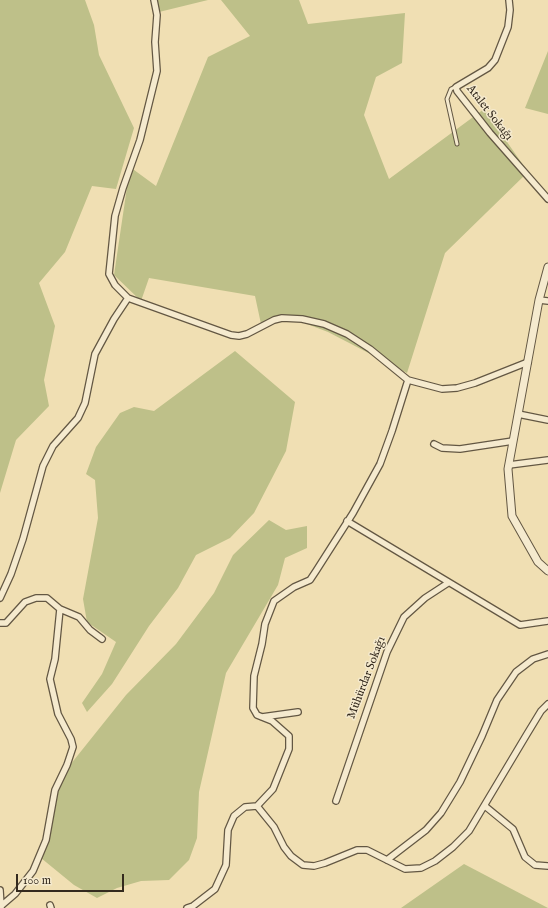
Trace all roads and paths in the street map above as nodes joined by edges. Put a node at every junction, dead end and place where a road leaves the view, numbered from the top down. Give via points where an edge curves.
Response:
1 (154, 0) edge
2 (509, 0) edge
3 (456, 87) junction
4 (457, 144) dead end
5 (548, 199) edge
6 (548, 267) edge
7 (128, 298) junction
8 (539, 300) junction
9 (548, 301) edge
10 (528, 362) junction
11 (408, 380) junction
12 (518, 414) junction
13 (548, 420) edge
14 (513, 441) junction
15 (434, 444) dead end
16 (548, 460) edge
17 (509, 465) junction
18 (347, 521) junction
19 (548, 571) edge
20 (448, 583) junction
21 (0, 598) edge
22 (60, 609) junction
23 (548, 621) edge
24 (0, 623) edge
25 (102, 639) dead end
26 (548, 654) edge
27 (548, 704) edge
28 (298, 712) dead end
29 (261, 717) junction
30 (336, 801) dead end
31 (257, 806) junction
32 (485, 806) junction
33 (388, 860) junction
34 (548, 866) edge
35 (0, 890) edge
36 (1, 907) edge
37 (194, 907) edge
38 (187, 908) edge

1 - 7 street via 157,15 157,71 140,140 115,216 109,274 115,285
2 - 3 street, Atalet Sokağı via 508,27 495,60 488,68
3 - 4 lane via 451,89 447,99
3 - 5 street, Atalet Sokağı via 490,133
6 - 8 street
7 - 11 street via 231,335 239,336 282,318 324,324 347,334 370,349
7 - 21 street via 95,354 85,403 78,418 53,446 42,466 23,539
8 - 9 street
8 - 10 street
10 - 11 street via 458,388 442,389
10 - 12 street
11 - 18 street via 380,464
12 - 13 street
12 - 14 street
14 - 15 street via 460,449 442,448
14 - 17 street
16 - 17 street
17 - 19 street via 512,516 538,562
18 - 20 street
18 - 29 street via 310,580 294,586 274,601 265,624 254,676 253,708
20 - 23 street via 520,625
20 - 30 street, Mühürdar Sokağı via 425,598 404,617 387,652
22 - 24 street via 47,598 36,598 24,602 6,623
22 - 25 street via 80,617 90,630
22 - 36 street via 55,659 50,678 58,714 73,747 55,790 46,840 33,871
26 - 33 street via 533,659 516,672 496,700 460,782 441,813 426,830
27 - 32 street via 541,711
28 - 29 street
29 - 31 street via 272,721 289,736 289,749 273,789
31 - 33 street via 274,827 291,856 303,864 314,866 362,850
31 - 37 street via 245,808 234,816 228,830 226,865 215,889
32 - 33 street via 469,831 435,861 421,868 405,869
32 - 34 street via 513,829 525,857 535,865
35 - 36 street
37 - 38 street

